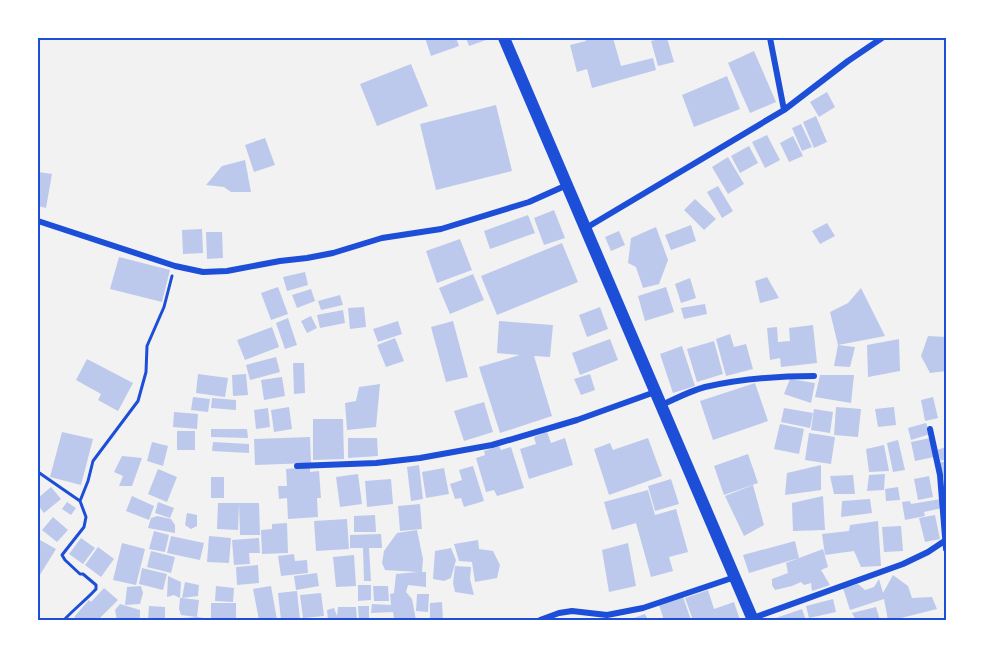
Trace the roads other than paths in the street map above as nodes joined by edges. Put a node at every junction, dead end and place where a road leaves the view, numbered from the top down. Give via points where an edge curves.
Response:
1 (504, 38) edge
2 (770, 38) edge
3 (882, 38) edge
4 (784, 110) junction
5 (568, 185) junction
6 (38, 221) edge
7 (586, 228) junction
8 (814, 376) dead end
9 (655, 392) junction
10 (661, 405) junction
11 (930, 429) dead end
12 (297, 466) dead end
13 (946, 540) edge
14 (946, 549) edge
15 (735, 577) junction
16 (753, 620) edge
17 (540, 621) edge

1 - 5 main road
2 - 4 street
3 - 4 street
4 - 7 street
5 - 6 street via 529,202 441,229 227,271 203,272 175,266
5 - 7 main road
7 - 9 main road
8 - 10 street via 749,380 703,388
9 - 10 main road
9 - 12 street via 492,445 376,463
10 - 15 main road
11 - 13 street via 940,475
13 - 14 street
13 - 16 street via 903,564
15 - 16 main road
15 - 17 street via 643,608 607,615 572,611

